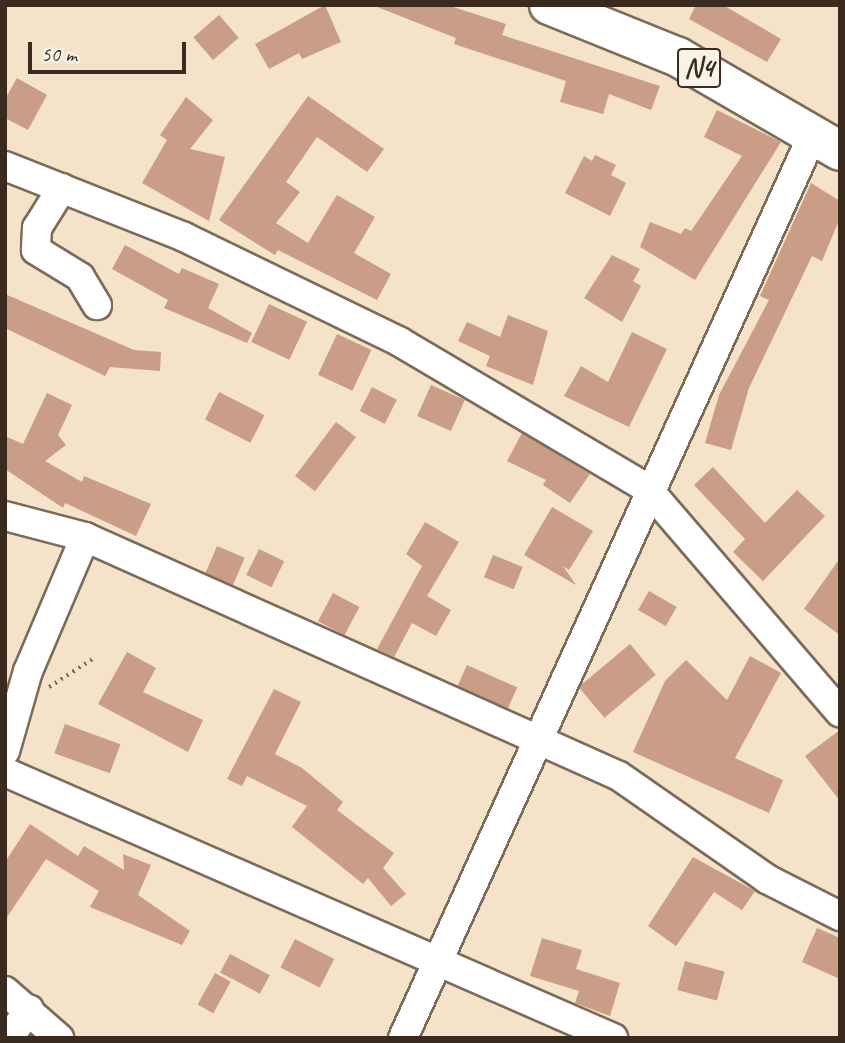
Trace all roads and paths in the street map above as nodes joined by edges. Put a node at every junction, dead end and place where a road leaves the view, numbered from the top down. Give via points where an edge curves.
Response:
1 (550, 5) edge
2 (827, 141) edge
3 (5, 166) edge
4 (62, 188) junction
5 (97, 305) dead end
6 (647, 488) junction
7 (5, 516) edge
8 (85, 537) junction
9 (840, 712) edge
10 (534, 739) junction
11 (5, 751) edge
12 (5, 772) edge
13 (840, 916) edge
14 (438, 962) junction
15 (5, 991) edge
16 (29, 1009) junction
17 (9, 1038) edge
18 (59, 1038) edge
19 (403, 1038) edge
20 (613, 1038) edge

1 - 2 highway, N4 via 678,57
2 - 6 street
3 - 4 street
4 - 5 street via 37,228 36,250 80,277
4 - 6 street via 184,237 401,342
6 - 9 street
6 - 10 street
7 - 8 street
8 - 10 street
8 - 11 street via 28,671
10 - 13 street via 619,776 767,879
10 - 14 street
12 - 14 street
14 - 19 street
14 - 20 street
15 - 16 street
16 - 17 street
16 - 18 street

